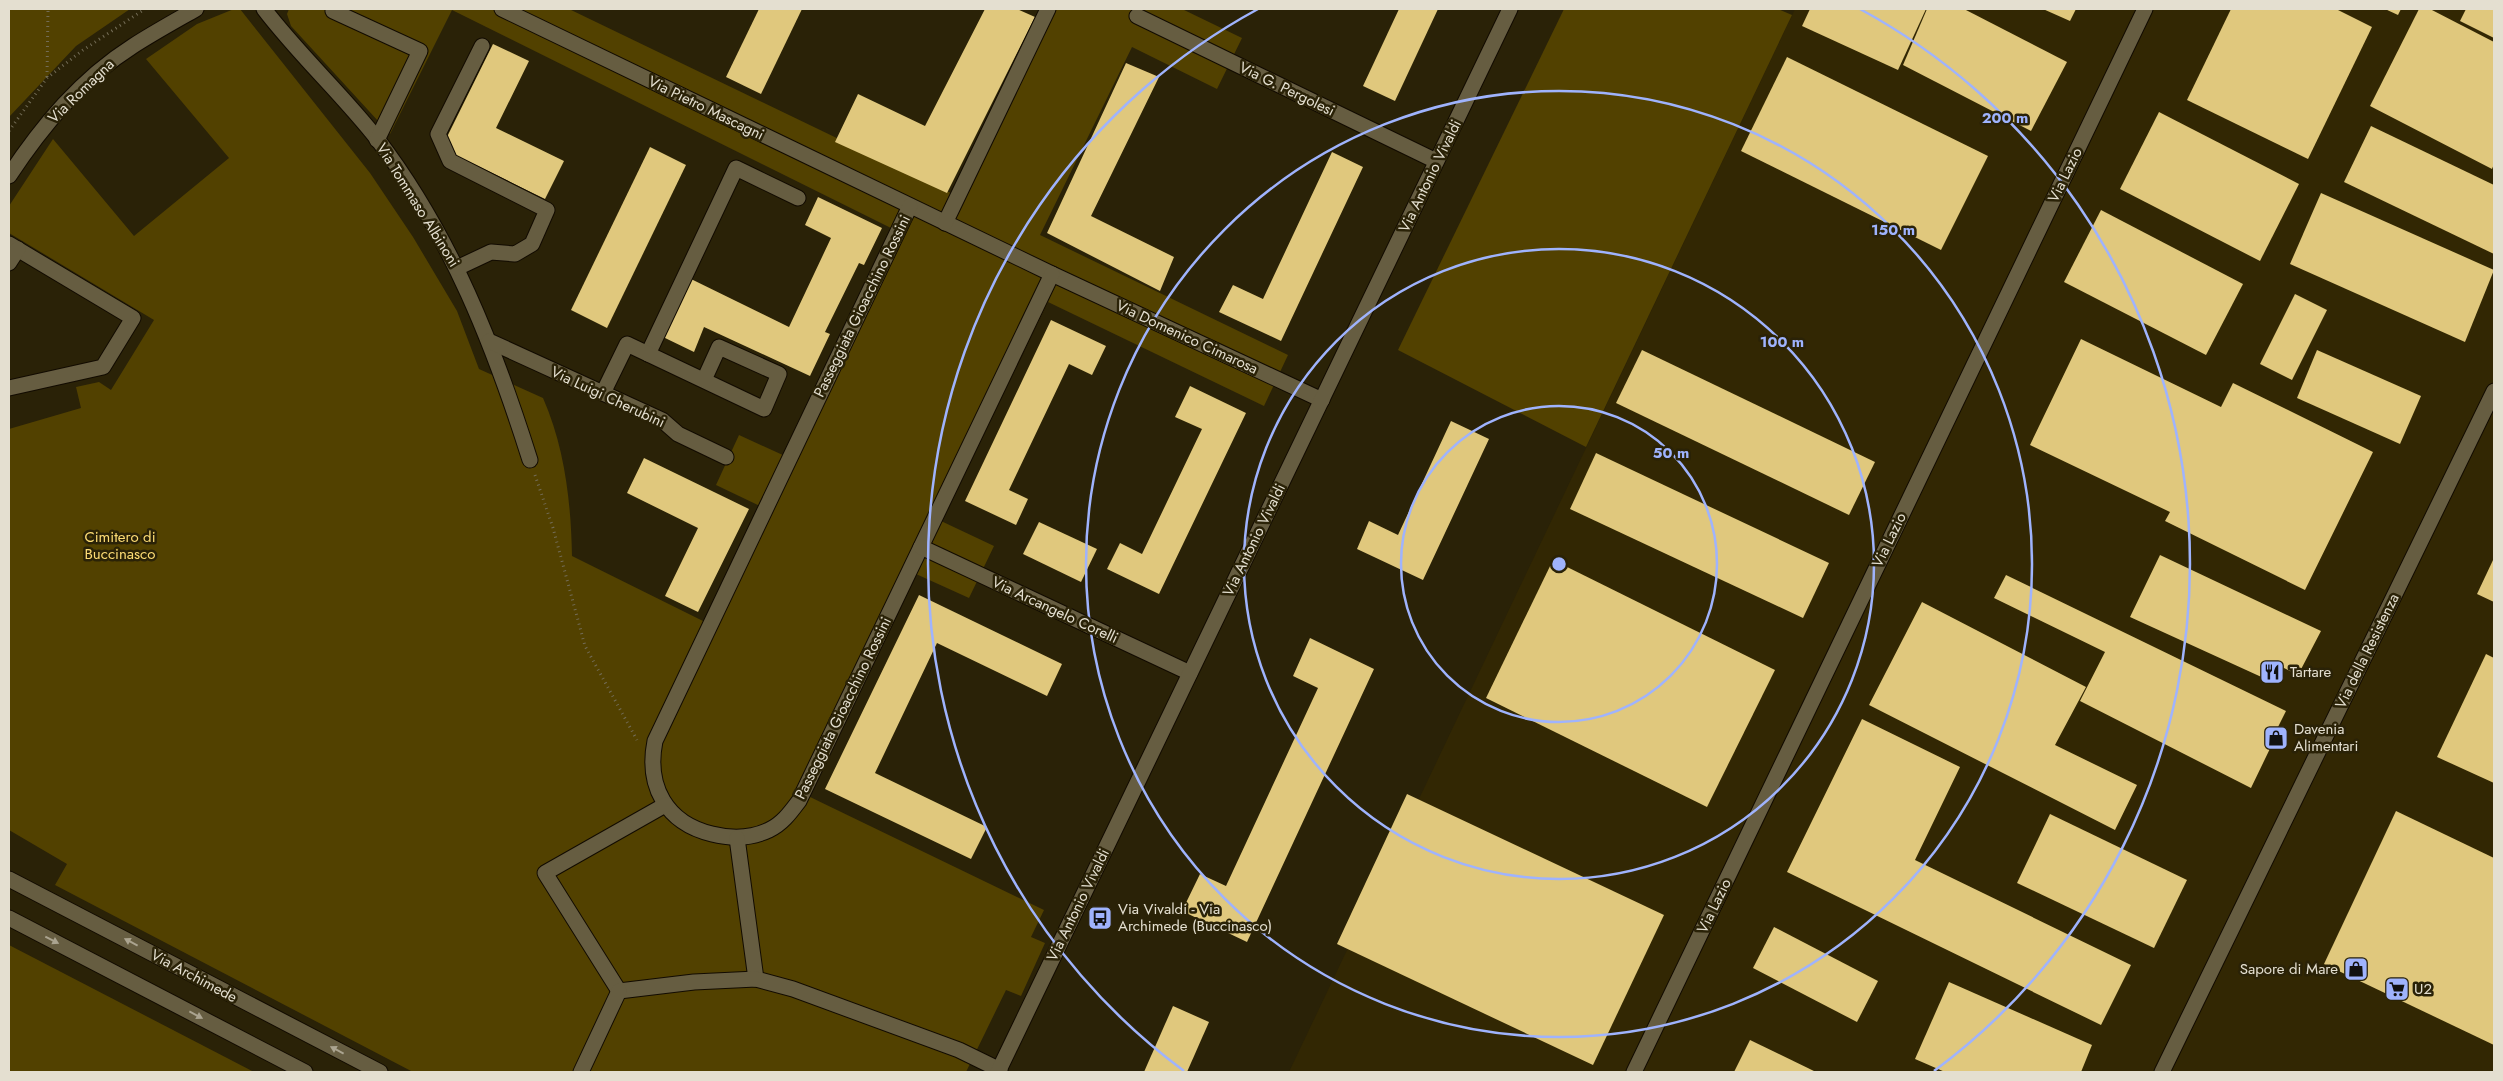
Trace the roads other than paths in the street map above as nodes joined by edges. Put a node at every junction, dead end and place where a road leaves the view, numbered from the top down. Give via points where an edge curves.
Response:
1 (196, 9) edge
2 (264, 9) edge
3 (502, 9) edge
4 (1048, 9) edge
5 (1510, 9) edge
6 (2145, 9) edge
7 (333, 11) dead end
8 (1137, 16) dead end
9 (482, 46) dead end
10 (377, 140) junction
11 (1436, 161) junction
12 (9, 176) edge
13 (798, 198) dead end
14 (910, 206) junction
15 (945, 223) junction
16 (13, 246) edge
17 (9, 262) edge
18 (457, 268) junction
19 (1052, 274) junction
20 (489, 341) junction
21 (648, 354) junction
22 (704, 380) junction
23 (9, 388) edge
24 (2494, 391) edge
25 (603, 393) junction
26 (1322, 400) junction
27 (726, 457) dead end
28 (530, 460) road end
29 (921, 547) junction
30 (1190, 673) junction
31 (665, 805) junction
32 (736, 838) junction
33 (9, 879) edge
34 (9, 918) edge
35 (756, 979) junction
36 (619, 991) junction
37 (999, 1071) edge
38 (305, 1072) edge
39 (380, 1072) edge
40 (581, 1072) edge
41 (1634, 1072) edge
42 (2162, 1072) edge

1 - 12 street, Via Romagna via 132,46 97,72 62,105
2 - 10 street, Via Tommaso Albinoni
3 - 14 street, Via Pietro Mascagni
4 - 15 street
5 - 11 street, Via Antonio Vivaldi
6 - 41 street, Via Lazio
7 - 10 street via 420,51
8 - 11 street, Via G. Pergolesi
9 - 18 street via 438,134 450,161 547,210 532,244 515,254 491,252
10 - 18 street, Via Tommaso Albinoni via 406,180
11 - 26 street, Via Antonio Vivaldi
13 - 21 street via 736,168
14 - 15 street, Passeggiata Gioacchino Rossini
14 - 31 street, Passeggiata Gioacchino Rossini via 663,720 655,741 652,768 655,785
15 - 19 street, Passeggiata Gioacchino Rossini
16 - 17 street
16 - 23 street via 133,318 103,367
18 - 20 street, Via Tommaso Albinoni
19 - 26 street, Via Domenico Cimarosa
19 - 29 street, Passeggiata Gioacchino Rossini
20 - 25 street, Via Luigi Cherubini
20 - 28 street, Via Tommaso Albinoni
21 - 22 street
21 - 25 street via 627,344
22 - 22 street via 764,409 779,374 718,347
24 - 42 street, Via della Resistenza
25 - 27 street, Via Luigi Cherubini via 662,420 678,434
26 - 30 street, Via Antonio Vivaldi
29 - 30 street, Via Arcangelo Corelli
29 - 32 street, Passeggiata Gioacchino Rossini via 799,801 785,819 770,830
30 - 37 street, Via Antonio Vivaldi
31 - 32 street, Passeggiata Gioacchino Rossini via 680,822 702,832
31 - 36 street via 545,873
32 - 35 street
39 -> 33 street, Via Archimede
34 -> 38 street
35 - 36 street
35 - 37 street via 793,989 950,1046
36 - 40 street

